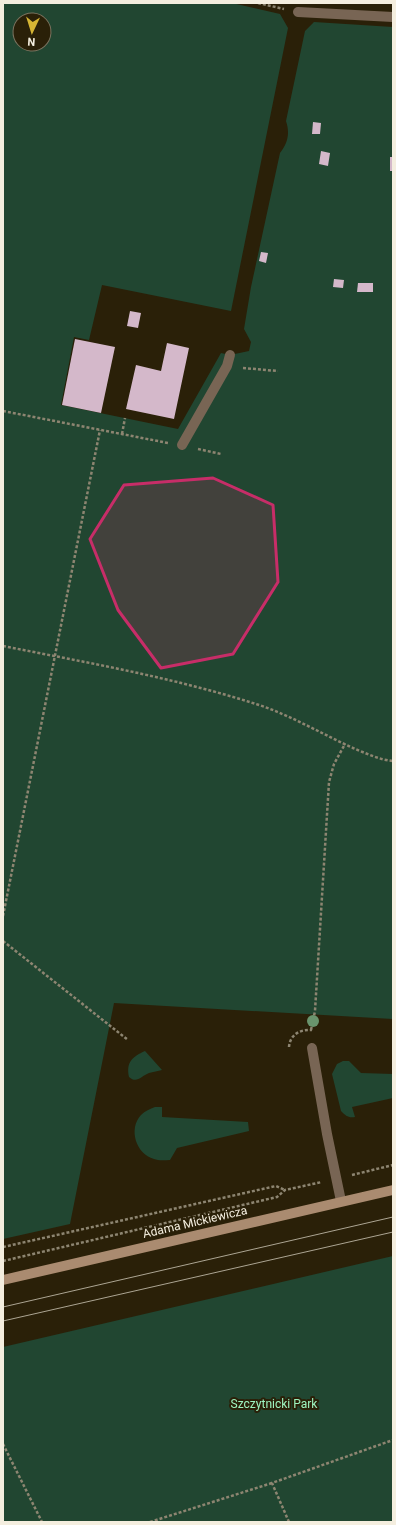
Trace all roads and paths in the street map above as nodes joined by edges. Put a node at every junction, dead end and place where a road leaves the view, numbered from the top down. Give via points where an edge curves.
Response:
1 (258, 3) edge
2 (298, 12) joint
3 (393, 17) edge
4 (230, 355) dead end
5 (226, 366) junction
6 (278, 371) dead end
7 (3, 411) edge
8 (125, 418) dead end
9 (100, 430) junction
10 (122, 434) junction
11 (182, 445) junction
12 (221, 454) dead end
13 (3, 646) edge
14 (55, 656) junction
15 (346, 744) junction
16 (393, 761) edge
17 (4, 905) edge
18 (3, 916) edge
19 (3, 941) edge
20 (311, 1030) dead end
21 (128, 1040) dead end
22 (312, 1048) dead end
23 (393, 1190) edge
24 (342, 1201) junction
25 (3, 1247) edge
26 (3, 1261) edge
27 (3, 1280) edge
28 (393, 1440) edge
29 (3, 1444) edge
30 (272, 1483) junction
31 (42, 1522) edge
32 (150, 1522) edge
33 (289, 1522) edge

1 - 2 path
2 - 3 lane
4 - 5 lane
5 - 6 path
5 - 11 lane
7 - 9 path
8 - 10 path
9 - 10 path
9 - 14 path
10 - 11 path
11 - 12 path
13 - 14 path
14 - 15 path via 224,694 286,716
14 - 17 path
15 - 16 path
15 - 20 path via 334,764 329,782 315,1011
17 - 18 path
19 - 21 path
22 - 24 lane
23 - 24 main road, Adama Mickiewicza
24 - 27 main road, Adama Mickiewicza
25 - 26 path via 276,1186 285,1190 277,1197
28 - 30 path
29 - 31 path
30 - 32 path
30 - 33 path

